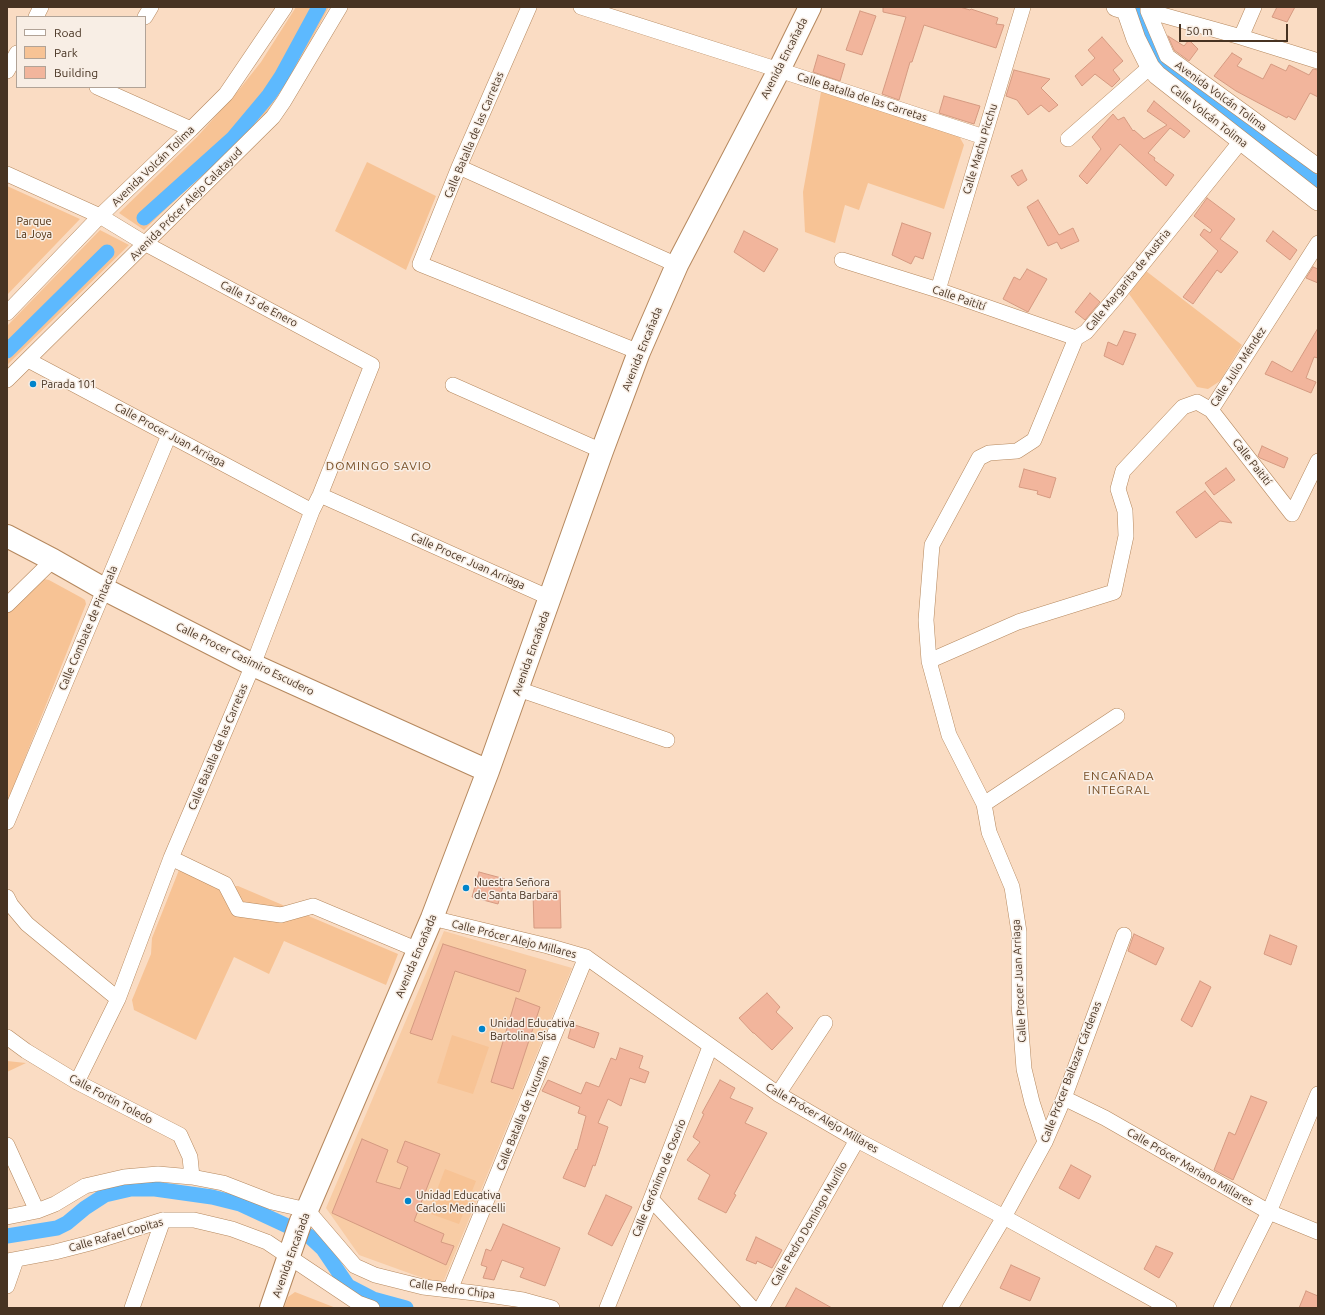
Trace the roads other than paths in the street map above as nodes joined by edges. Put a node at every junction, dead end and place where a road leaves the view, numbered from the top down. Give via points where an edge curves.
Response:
1 (41, 7) edge
2 (151, 7) edge
3 (285, 7) edge
4 (340, 7) edge
5 (529, 7) edge
6 (581, 7) edge
7 (810, 7) edge
8 (1023, 7) edge
9 (1254, 7) edge
10 (1122, 8) edge
11 (1148, 9) edge
12 (36, 16) edge
13 (146, 16) edge
14 (1241, 37) junction
15 (7, 48) edge
16 (16, 52) edge
17 (16, 55) edge
18 (1318, 61) edge
19 (1150, 67) junction
20 (779, 70) junction
21 (7, 71) edge
22 (101, 88) edge
23 (191, 129) junction
24 (984, 137) junction
25 (1068, 139) dead end
26 (1241, 141) junction
27 (1318, 166) edge
28 (459, 167) junction
29 (7, 174) edge
30 (1318, 201) edge
31 (100, 216) junction
32 (1318, 243) edge
33 (146, 244) junction
34 (842, 260) dead end
35 (677, 265) junction
36 (938, 290) junction
37 (7, 313) edge
38 (1076, 338) junction
39 (639, 352) junction
40 (28, 360) junction
41 (372, 365) joint
42 (7, 380) edge
43 (453, 385) dead end
44 (1211, 410) junction
45 (169, 435) junction
46 (602, 451) junction
47 (1318, 461) edge
48 (320, 495) junction
49 (312, 511) junction
50 (7, 536) edge
51 (932, 545) joint
52 (53, 560) junction
53 (104, 589) junction
54 (550, 598) junction
55 (7, 605) edge
56 (928, 661) junction
57 (252, 665) junction
58 (518, 689) junction
59 (1117, 716) dead end
60 (667, 740) dead end
61 (488, 771) junction
62 (984, 804) junction
63 (7, 822) edge
64 (171, 858) junction
65 (7, 897) edge
66 (432, 918) junction
67 (1124, 935) dead end
68 (418, 950) junction
69 (586, 957) junction
70 (118, 1000) junction
71 (825, 1023) dead end
72 (7, 1037) edge
73 (710, 1047) junction
74 (7, 1051) edge
75 (26, 1051) junction
76 (77, 1082) junction
77 (778, 1094) junction
78 (1318, 1094) edge
79 (1064, 1098) junction
80 (857, 1140) junction
81 (1045, 1142) junction
82 (7, 1145) edge
83 (192, 1177) junction
84 (652, 1199) junction
85 (37, 1212) junction
86 (1269, 1212) junction
87 (304, 1216) junction
88 (7, 1217) edge
89 (1004, 1217) junction
90 (163, 1220) junction
91 (1318, 1232) edge
92 (290, 1252) junction
93 (11, 1261) edge
94 (7, 1286) edge
95 (450, 1290) junction
96 (132, 1308) edge
97 (272, 1308) edge
98 (372, 1308) edge
99 (552, 1308) edge
100 (607, 1308) edge
101 (752, 1308) edge
102 (761, 1308) edge
103 (950, 1308) edge
104 (1169, 1308) edge
105 (1221, 1308) edge

1 - 12 street
2 - 13 street
3 - 23 street, Avenida Volcán Tolima via 226,94
4 - 33 street, Avenida Prócer Alejo Calatayud via 273,117
5 - 28 street, Calle Batalla de las Carretas
6 - 20 street, Calle Batalla de las Carretas
7 - 20 main road, Avenida Encañada
8 - 24 street, Calle Machu Picchu
9 - 14 street
10 - 19 street, Calle Volcán Tolima
11 - 14 street
11 - 27 street, Avenida Volcán Tolima via 1167,56
14 - 18 street
15 - 16 street
17 - 21 street
19 - 25 street
19 - 26 street, Calle Volcán Tolima
20 - 24 street, Calle Batalla de las Carretas
20 - 35 main road, Avenida Encañada
22 - 23 street
23 - 31 street, Avenida Volcán Tolima
24 - 36 street, Calle Machu Picchu
26 - 30 street, Calle Volcán Tolima
26 - 38 street, Calle Margarita de Austria via 1116,297 1086,332
28 - 35 street
28 - 39 street, Calle Batalla de las Carretas via 420,264
29 - 31 street, Calle 15 de Enero
31 - 33 street, Calle 15 de Enero
31 - 37 street, Avenida Volcán Tolima
32 - 44 street, Calle Julio Méndez
33 - 40 street, Avenida Prócer Alejo Calatayud
33 - 41 street, Calle 15 de Enero
34 - 36 street, Calle Paitití
35 - 39 main road, Avenida Encañada
36 - 38 street, Calle Paitití
38 - 51 street, Calle Margarita de Austria via 1034,440 1017,451 989,453 979,458
39 - 46 main road, Avenida Encañada
40 - 42 street, Avenida Prócer Alejo Calatayud
40 - 45 street, Calle Procer Juan Arriaga
41 - 48 street, Calle Batalla de las Carretas
43 - 46 street
44 - 47 street, Calle Paitití via 1292,514
44 - 56 street, Calle Julio Méndez via 1197,402 1183,407 1123,471 1118,489 1125,511 1126,536 1114,592 1018,622
45 - 49 street, Calle Procer Juan Arriaga
45 - 53 street, Calle Combate de Pintacala
46 - 54 main road, Avenida Encañada
48 - 49 street, Calle Batalla de las Carretas
48 - 54 street, Calle Procer Juan Arriaga
49 - 57 street, Calle Batalla de las Carretas
50 - 52 main road, Calle Procer Casimiro Escudero
51 - 56 street, Calle Procer Juan Arriaga via 926,620
52 - 53 main road, Calle Procer Casimiro Escudero
52 - 55 street
53 - 57 main road, Calle Procer Casimiro Escudero
53 - 63 street, Calle Combate de Pintacala
54 - 58 main road, Avenida Encañada
56 - 62 street, Calle Procer Juan Arriaga via 949,736
57 - 61 main road, Calle Procer Casimiro Escudero
57 - 64 street, Calle Batalla de las Carretas
58 - 60 street
58 - 61 main road, Avenida Encañada
59 - 62 street
61 - 66 main road, Avenida Encañada
62 - 81 street, Calle Procer Juan Arriaga via 990,832 1012,887 1019,932 1019,1004 1024,1068
64 - 68 street via 225,884 238,909 282,915 313,906
64 - 70 street, Calle Batalla de las Carretas
65 - 70 street via 27,924
66 - 68 main road, Avenida Encañada
66 - 69 street, Calle Prócer Alejo Millares
67 - 79 street, Calle Prócer Baltazar Cárdenas
68 - 87 main road, Avenida Encañada
69 - 73 street, Calle Prócer Alejo Millares
69 - 95 street, Calle Batalla de Tucumán
70 - 76 street, Calle Batalla de las Carretas
71 - 77 street
72 - 75 street, Calle Fortin Toledo
73 - 77 street, Calle Prócer Alejo Millares
73 - 84 street, Calle Gerónimo de Osorio
74 - 75 street
75 - 76 street, Calle Fortin Toledo
76 - 83 street, Calle Fortin Toledo via 180,1135 190,1157
77 - 80 street, Calle Prócer Alejo Millares
78 - 86 street
79 - 81 street, Calle Prócer Baltazar Cárdenas
79 - 86 street, Calle Prócer Mariano Millares via 1106,1118
80 - 89 street, Calle Prócer Alejo Millares
80 - 102 street, Calle Pedro Domingo Murillo
81 - 89 street, Calle Prócer Baltazar Cárdenas
82 - 85 street
83 - 85 street via 158,1174 124,1177 85,1186
83 - 87 street via 224,1183
84 - 100 street, Calle Gerónimo de Osorio
84 - 101 street
85 - 88 street
86 - 91 street, Calle Prócer Mariano Millares
86 - 105 street
87 - 92 main road, Avenida Encañada
87 - 95 street, Calle Pedro Chipa via 355,1266 375,1275 423,1287
89 - 103 street, Calle Prócer Baltazar Cárdenas
89 - 104 street, Calle Prócer Alejo Millares
90 - 92 street, Calle Rafael Copitas via 194,1220 232,1229
90 - 93 street, Calle Rafael Copitas via 90,1243
90 - 96 street
92 - 97 main road, Avenida Encañada
92 - 98 street, Calle Rafael Copitas via 358,1303
93 - 94 street
95 - 99 street, Calle Pedro Chipa via 523,1300

